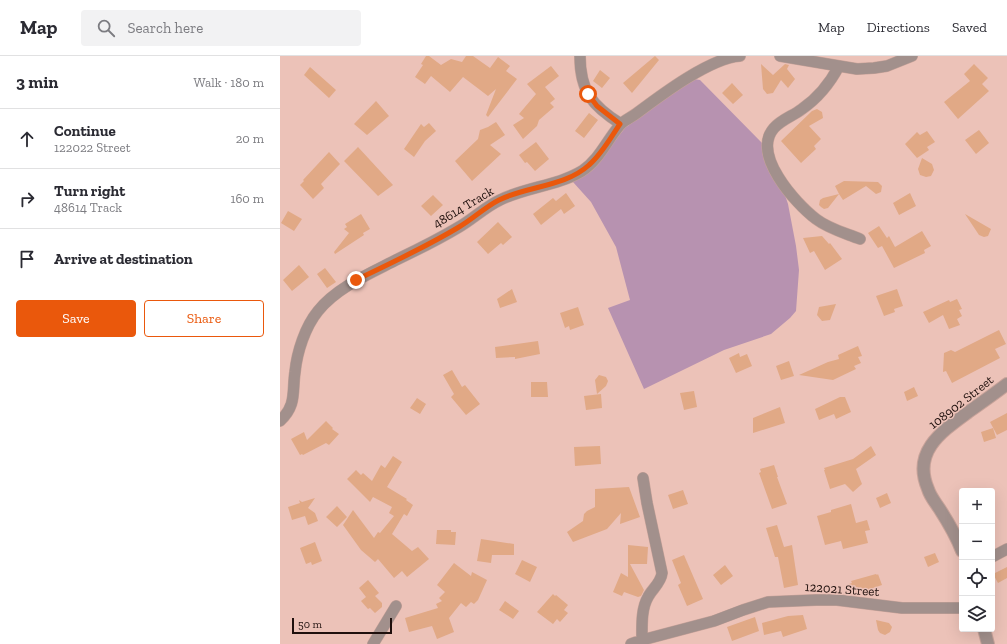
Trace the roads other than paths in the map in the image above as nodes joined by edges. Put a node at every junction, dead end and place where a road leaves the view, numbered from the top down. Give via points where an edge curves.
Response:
1 (580, 56) edge
2 (740, 56) edge
3 (780, 56) edge
4 (912, 56) edge
5 (839, 66) junction
6 (620, 124) junction
7 (860, 239) dead end
8 (1007, 384) edge
9 (280, 420) edge
10 (643, 478) dead end
11 (959, 544) edge
12 (1007, 549) edge
13 (995, 555) edge
14 (396, 606) dead end
15 (959, 608) edge
16 (985, 632) edge
17 (642, 640) junction
18 (373, 644) edge
19 (631, 644) edge
20 (988, 644) edge

1 - 6 street via 582,80 588,94 597,106
2 - 6 street, 48614 Track via 714,63
3 - 5 street
4 - 5 street via 874,68
5 - 7 street via 815,99 774,128 767,145 770,161 796,201 829,227
6 - 9 street, 48614 Track via 591,164 580,172 566,179 501,199 425,246 356,280 328,301 310,322 294,373 292,403
8 - 11 street, 108902 Street via 947,428 926,452 923,465 924,479
10 - 17 street via 662,573 644,607
12 - 13 street
14 - 18 street
15 - 17 street, 122021 Street via 902,608 837,600 768,602 714,621
16 - 20 street
17 - 19 street, 122021 Street

